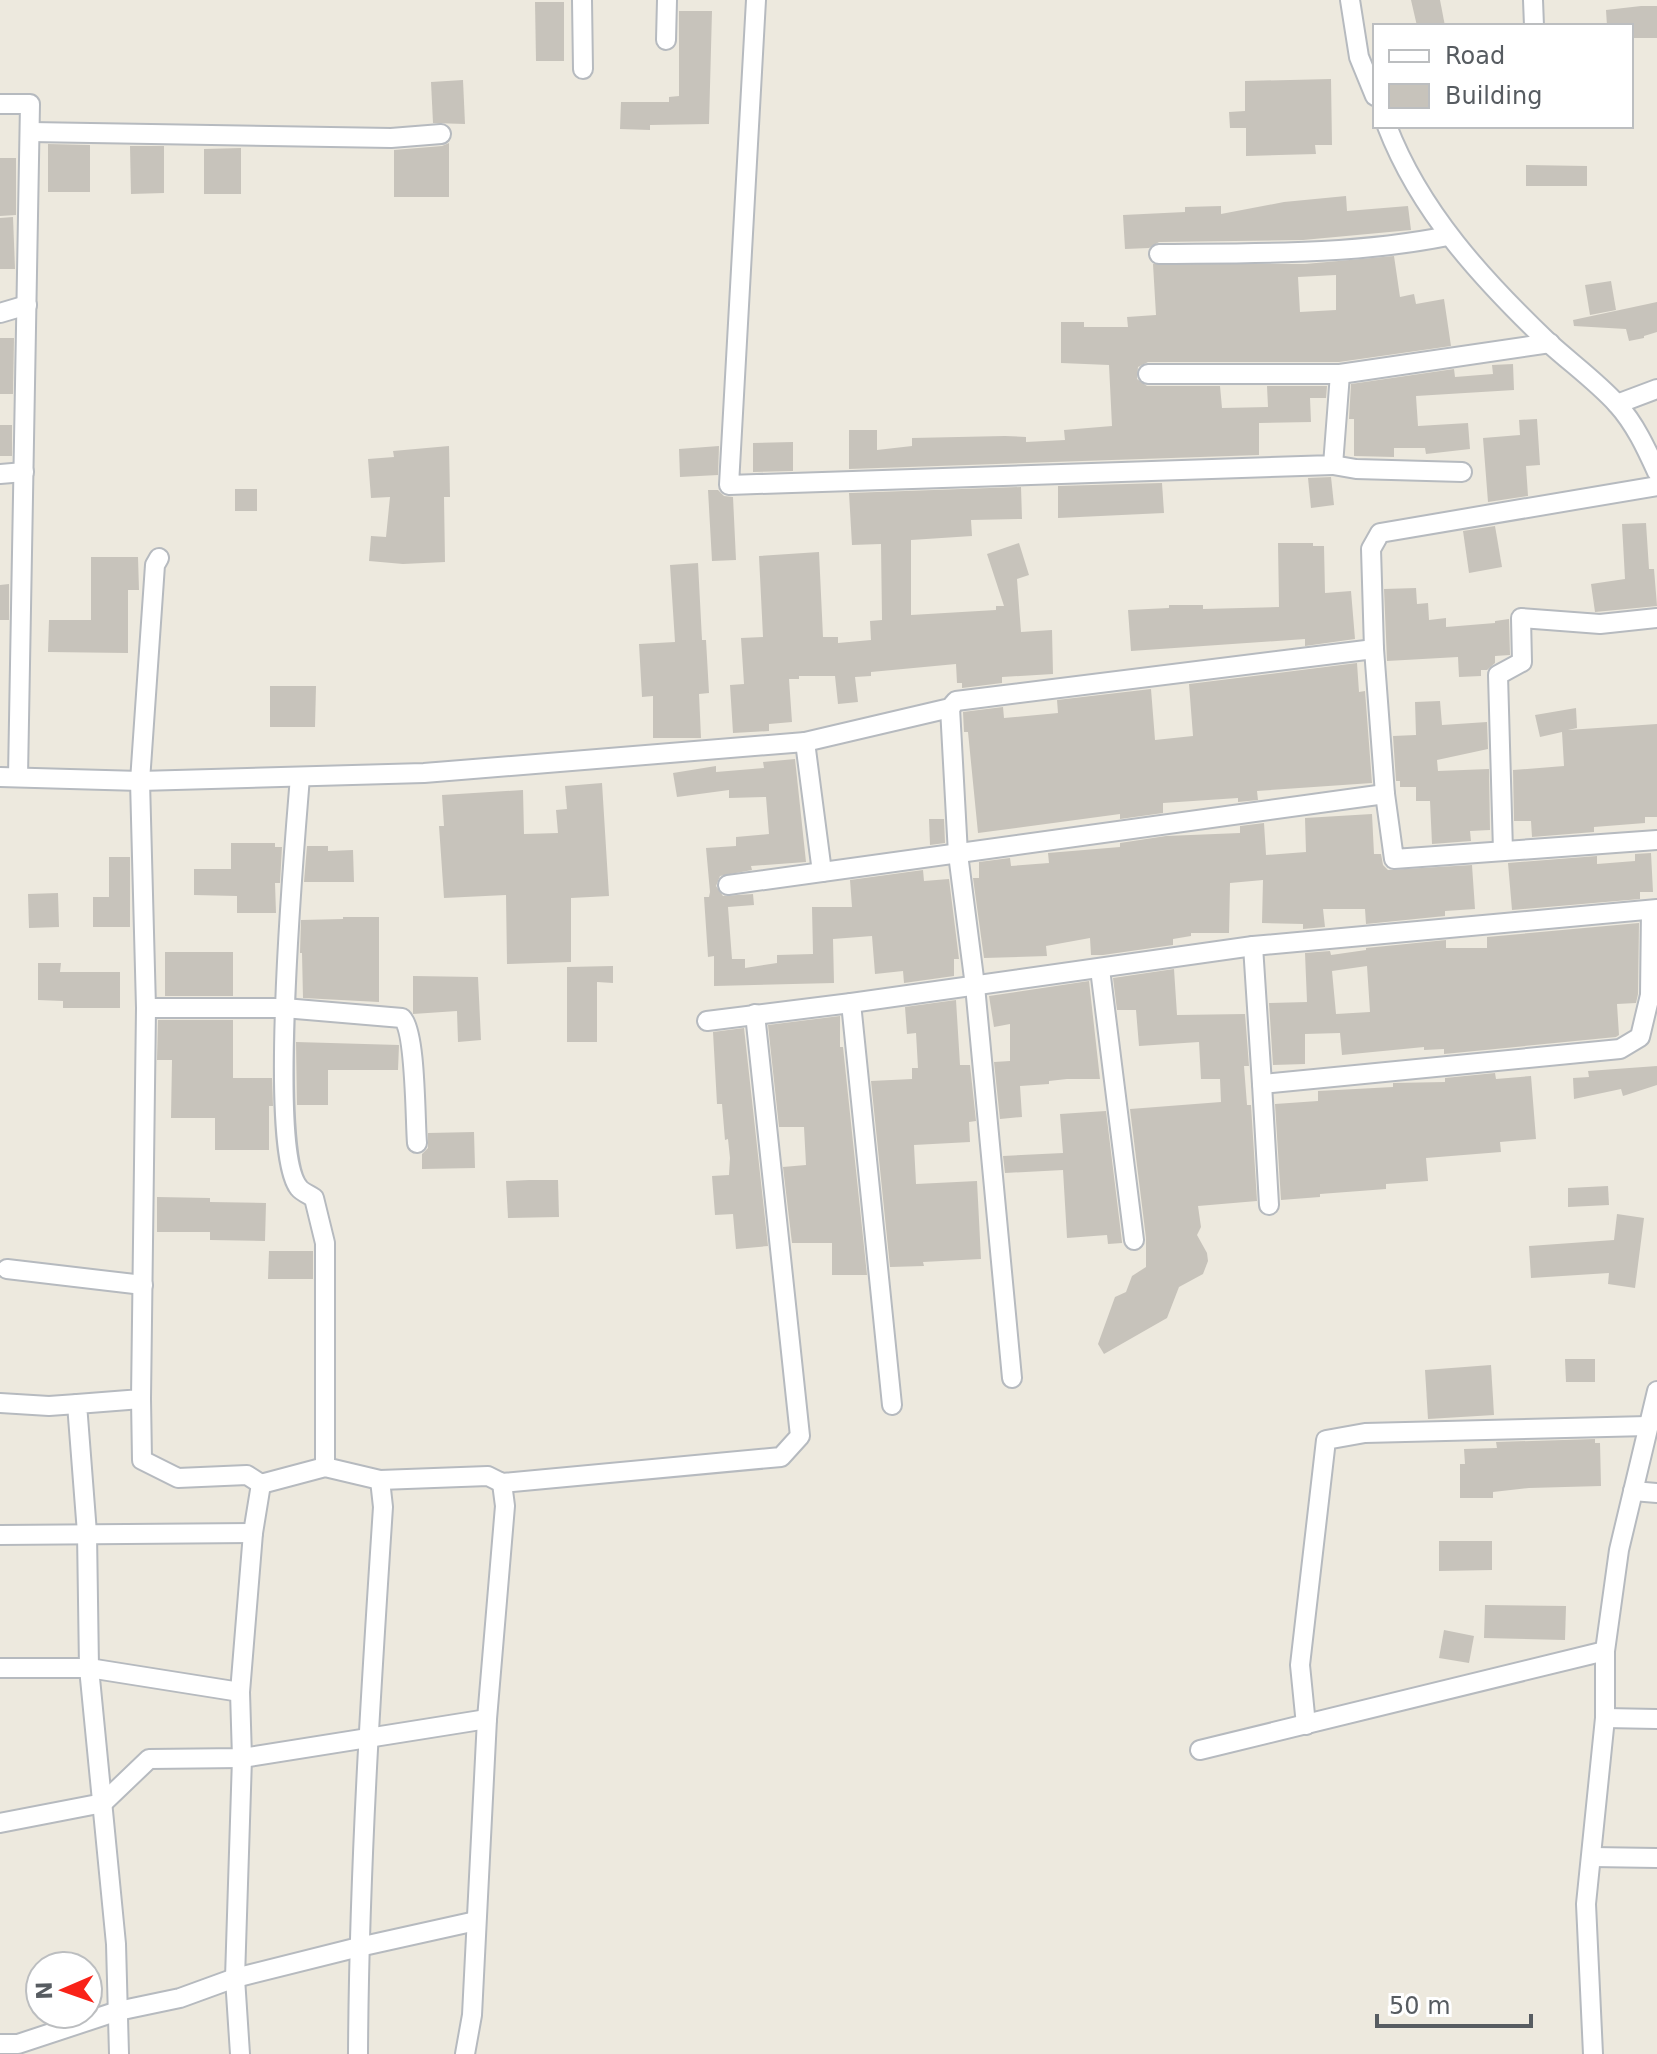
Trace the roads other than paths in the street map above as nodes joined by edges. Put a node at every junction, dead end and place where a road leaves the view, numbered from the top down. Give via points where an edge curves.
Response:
1 (582, 0) edge
2 (667, 0) edge
3 (756, 0) edge
4 (1350, 0) edge
5 (1533, 0) edge
6 (1534, 24) edge
7 (666, 40) dead end
8 (583, 69) dead end
9 (1373, 91) edge
10 (0, 104) edge
11 (1388, 128) edge
12 (31, 132) junction
13 (441, 134) dead end
14 (1448, 236) junction
15 (1159, 254) dead end
16 (27, 305) junction
17 (0, 313) edge
18 (1550, 343) junction
19 (1148, 374) dead end
20 (1340, 374) junction
21 (1657, 389) edge
22 (1617, 404) junction
23 (1333, 465) junction
24 (24, 472) junction
25 (1462, 472) dead end
26 (1657, 472) edge
27 (0, 474) edge
28 (1657, 486) edge
29 (159, 558) dead end
30 (1657, 618) edge
31 (1374, 649) junction
32 (950, 708) junction
33 (805, 742) junction
34 (9, 777) edge
35 (300, 777) junction
36 (140, 781) junction
37 (1385, 794) junction
38 (1657, 840) edge
39 (1503, 851) junction
40 (958, 854) junction
41 (822, 872) junction
42 (728, 885) dead end
43 (1654, 909) edge
44 (1253, 946) junction
45 (1100, 969) junction
46 (975, 986) junction
47 (851, 1003) junction
48 (146, 1008) junction
49 (284, 1008) junction
50 (755, 1014) junction
51 (1650, 1019) edge
52 (707, 1021) dead end
53 (1262, 1084) junction
54 (417, 1143) dead end
55 (1269, 1205) dead end
56 (1134, 1240) dead end
57 (7, 1269) dead end
58 (143, 1285) junction
59 (1012, 1378) dead end
60 (1657, 1391) edge
61 (141, 1399) junction
62 (0, 1403) edge
63 (77, 1404) junction
64 (892, 1405) dead end
65 (1648, 1426) junction
66 (325, 1467) junction
67 (380, 1480) junction
68 (502, 1483) junction
69 (261, 1484) junction
70 (1633, 1491) junction
71 (1657, 1493) edge
72 (87, 1533) junction
73 (253, 1533) junction
74 (0, 1535) edge
75 (1605, 1651) junction
76 (0, 1668) edge
77 (89, 1668) junction
78 (240, 1692) junction
79 (1605, 1718) junction
80 (487, 1719) junction
81 (1657, 1719) edge
82 (1306, 1725) junction
83 (367, 1740) junction
84 (1200, 1750) dead end
85 (242, 1758) junction
86 (103, 1803) junction
87 (0, 1823) edge
88 (1592, 1857) junction
89 (1657, 1858) edge
90 (476, 1921) junction
91 (359, 1947) junction
92 (235, 1978) junction
93 (118, 2011) junction
94 (12, 2047) edge
95 (119, 2054) edge
96 (240, 2054) edge
97 (358, 2054) edge
98 (465, 2054) edge
99 (1593, 2054) edge

1 - 8 street
2 - 7 street
3 - 23 street via 729,485
4 - 9 street via 1359,57
5 - 6 street
10 - 12 street via 30,104
11 - 14 street via 1400,161
12 - 13 street via 391,138
12 - 16 street
14 - 15 street via 1298,253
14 - 18 street
16 - 17 street
16 - 24 street
18 - 20 street
18 - 22 street
19 - 20 street
20 - 23 street
21 - 22 street
22 - 26 street
23 - 25 street
24 - 27 street
24 - 34 street
28 - 31 street via 1380,533 1371,549
29 - 36 street
30 - 39 street via 1600,624 1521,618 1522,662 1498,675
31 - 32 street via 956,701
31 - 37 street
32 - 33 street
32 - 40 street
33 - 35 street via 424,773
33 - 41 street
34 - 36 street
35 - 36 street
35 - 49 street
36 - 48 street
37 - 39 street via 1394,859
37 - 40 street
38 - 39 street
40 - 41 street
40 - 46 street
41 - 42 street
43 - 44 street
43 - 51 street
44 - 45 street
44 - 53 street
45 - 46 street
45 - 56 street
46 - 47 street
46 - 59 street
47 - 50 street
47 - 64 street
48 - 49 street
48 - 58 street
49 - 54 street via 402,1018 411,1043
49 - 66 street via 288,1155 298,1187 314,1198 325,1243
50 - 52 street
50 - 68 street via 800,1436 781,1457
51 - 53 street via 1640,1037 1620,1049
53 - 55 street
57 - 58 street
58 - 61 street
60 - 65 street
61 - 63 street
61 - 69 street via 142,1460 178,1478 247,1475
62 - 63 street
63 - 72 street
65 - 70 street
65 - 82 street via 1365,1433 1326,1440 1300,1665
66 - 67 street
66 - 69 street
67 - 68 street via 488,1476
67 - 83 street via 383,1507
68 - 80 street via 505,1506
69 - 73 street
70 - 71 street
70 - 75 street
72 - 73 street
72 - 74 street
72 - 77 street
73 - 78 street
75 - 79 street
75 - 82 street
76 - 77 street
77 - 78 street
77 - 86 street
78 - 85 street
79 - 81 street
79 - 88 street
80 - 83 street
80 - 90 street
82 - 84 street
83 - 85 street
83 - 91 street
85 - 86 street via 149,1759
85 - 92 street
86 - 87 street
86 - 93 street
88 - 89 street
88 - 99 street via 1586,1904
90 - 91 street
90 - 98 street
91 - 92 street
91 - 97 street
92 - 93 street via 180,1998
92 - 96 street
93 - 94 street
93 - 95 street

